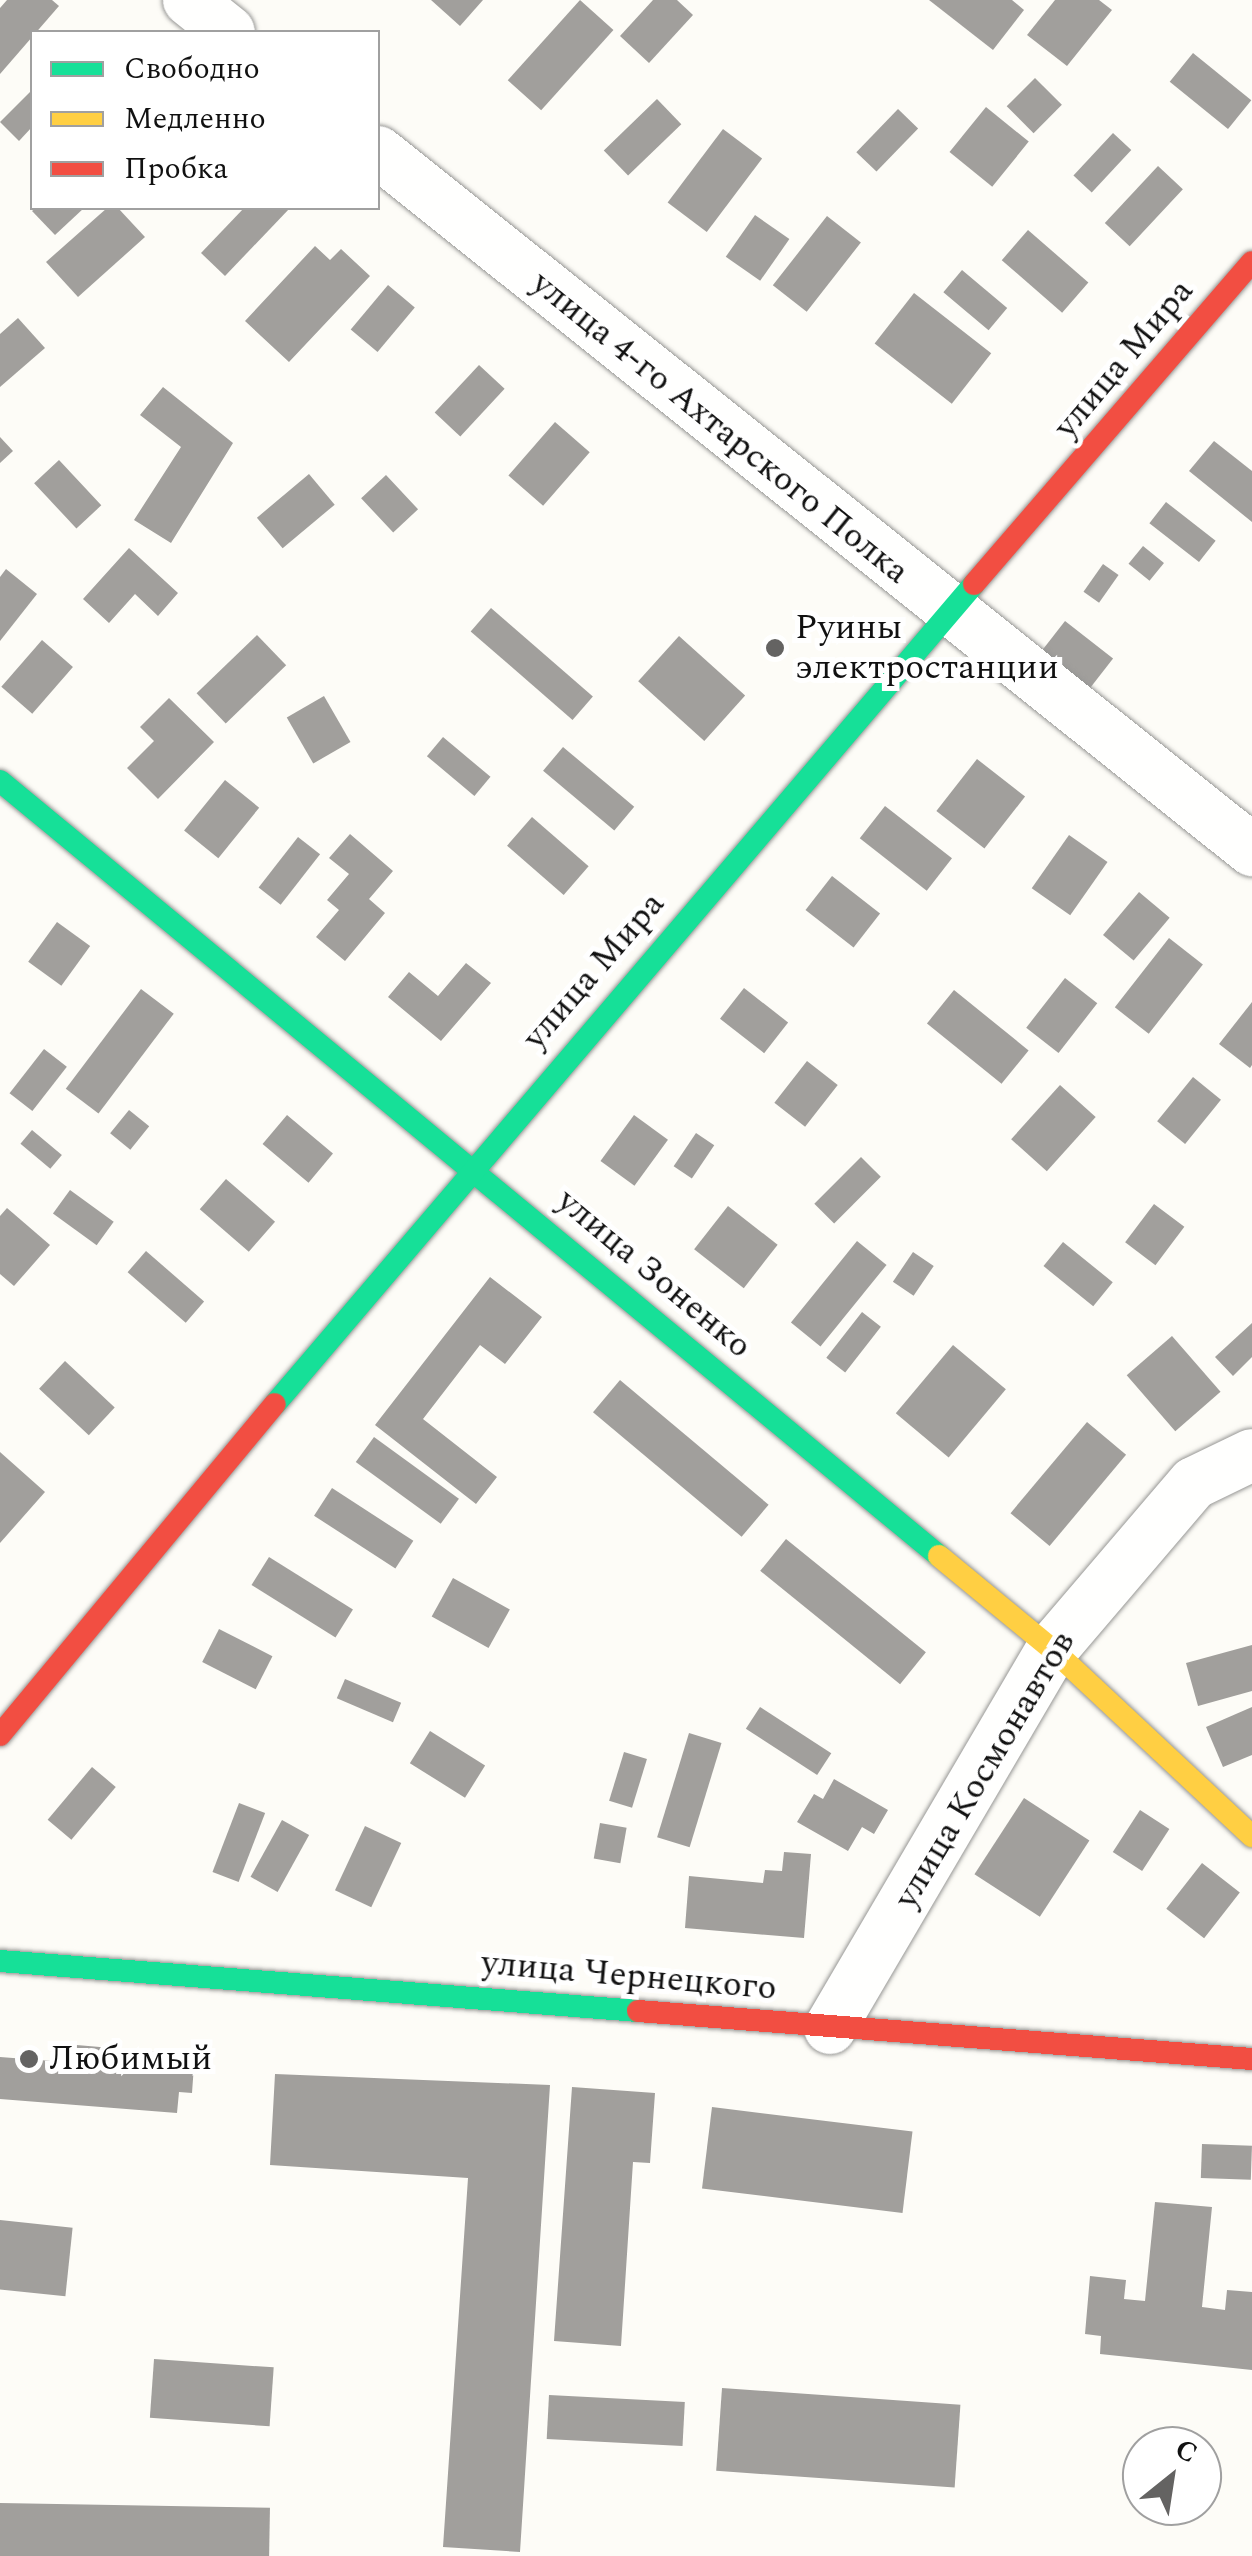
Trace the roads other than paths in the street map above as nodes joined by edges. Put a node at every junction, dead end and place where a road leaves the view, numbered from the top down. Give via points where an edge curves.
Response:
1 (189, 0) edge
2 (226, 30) edge
3 (380, 154) edge
4 (1252, 262) edge
5 (950, 612) junction
6 (0, 781) edge
7 (1252, 850) edge
8 (471, 1168) junction
9 (1252, 1455) edge
10 (1052, 1649) junction
11 (0, 1735) edge
12 (1252, 1836) edge
13 (0, 1960) edge
14 (830, 2028) junction
15 (1252, 2058) edge

1 - 2 street
3 - 5 street, улица 4-го Ахтарского Полка
4 - 5 street, улица Мира
5 - 7 street, улица 4-го Ахтарского Полка
5 - 8 street, улица Мира
6 - 8 street, улица Зоненко
8 - 10 street, улица Зоненко
8 - 11 street, улица Мира
9 - 10 street, улица Космонавтов via 1194,1483
10 - 12 street, улица Зоненко
10 - 14 street, улица Космонавтов
13 - 14 street, улица Чернецкого
14 - 15 street, улица Чернецкого

